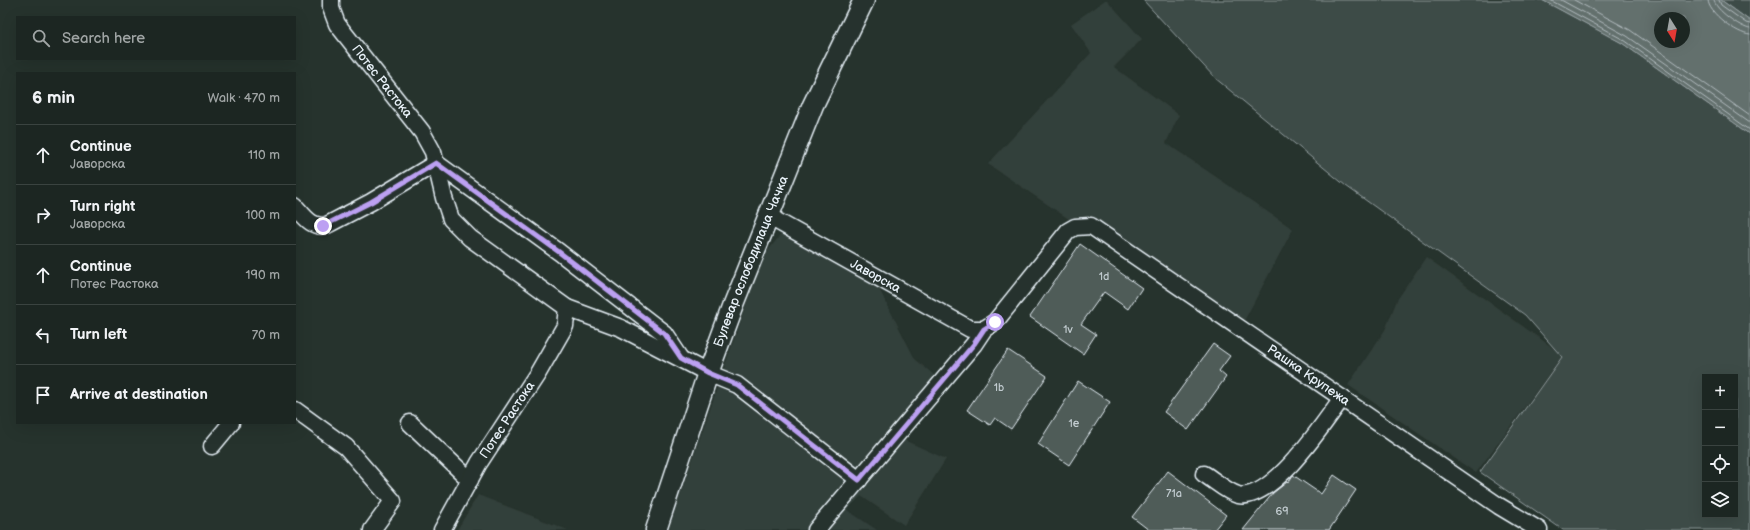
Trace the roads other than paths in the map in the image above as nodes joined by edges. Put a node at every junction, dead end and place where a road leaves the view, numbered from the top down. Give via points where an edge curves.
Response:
1 (331, 0) edge
2 (864, 0) edge
3 (436, 163) junction
4 (296, 207) edge
5 (768, 216) junction
6 (567, 308) junction
7 (984, 329) junction
8 (681, 358) junction
9 (708, 373) junction
10 (1342, 398) junction
11 (296, 411) edge
12 (410, 423) dead end
13 (230, 424) edge
14 (212, 446) dead end
15 (1204, 474) dead end
16 (470, 480) junction
17 (859, 480) junction
18 (372, 530) edge
19 (442, 530) edge
20 (656, 530) edge
21 (816, 530) edge
22 (1539, 530) edge

1 - 3 street, Потес Растока via 337,24 422,132
2 - 5 main road, Булевар ослободилаца Чачка via 813,105
3 - 4 street via 327,225 311,224
3 - 6 street, Потес Растока via 451,219 470,238
3 - 8 street, Потес Растока via 559,252 664,333
5 - 7 street, Јаворска via 970,329
5 - 9 main road, Булевар ослободилаца Чачка
6 - 8 street, Потес Растока via 621,328
6 - 16 street, Потес Растока via 565,326 538,374
7 - 10 street, Рашка Крупежа via 995,322 1068,231 1075,227 1091,226
7 - 17 street
8 - 9 street, Потес Растока
9 - 17 street via 737,385
9 - 20 main road, Булевар ослободилаца Чачка
10 - 15 street via 1302,452 1280,476 1261,490 1238,495
10 - 22 street, Рашка Крупежа via 1499,506
11 - 18 street via 346,447 393,501
12 - 16 street
13 - 14 street
16 - 19 street, Потес Растока
17 - 21 street

